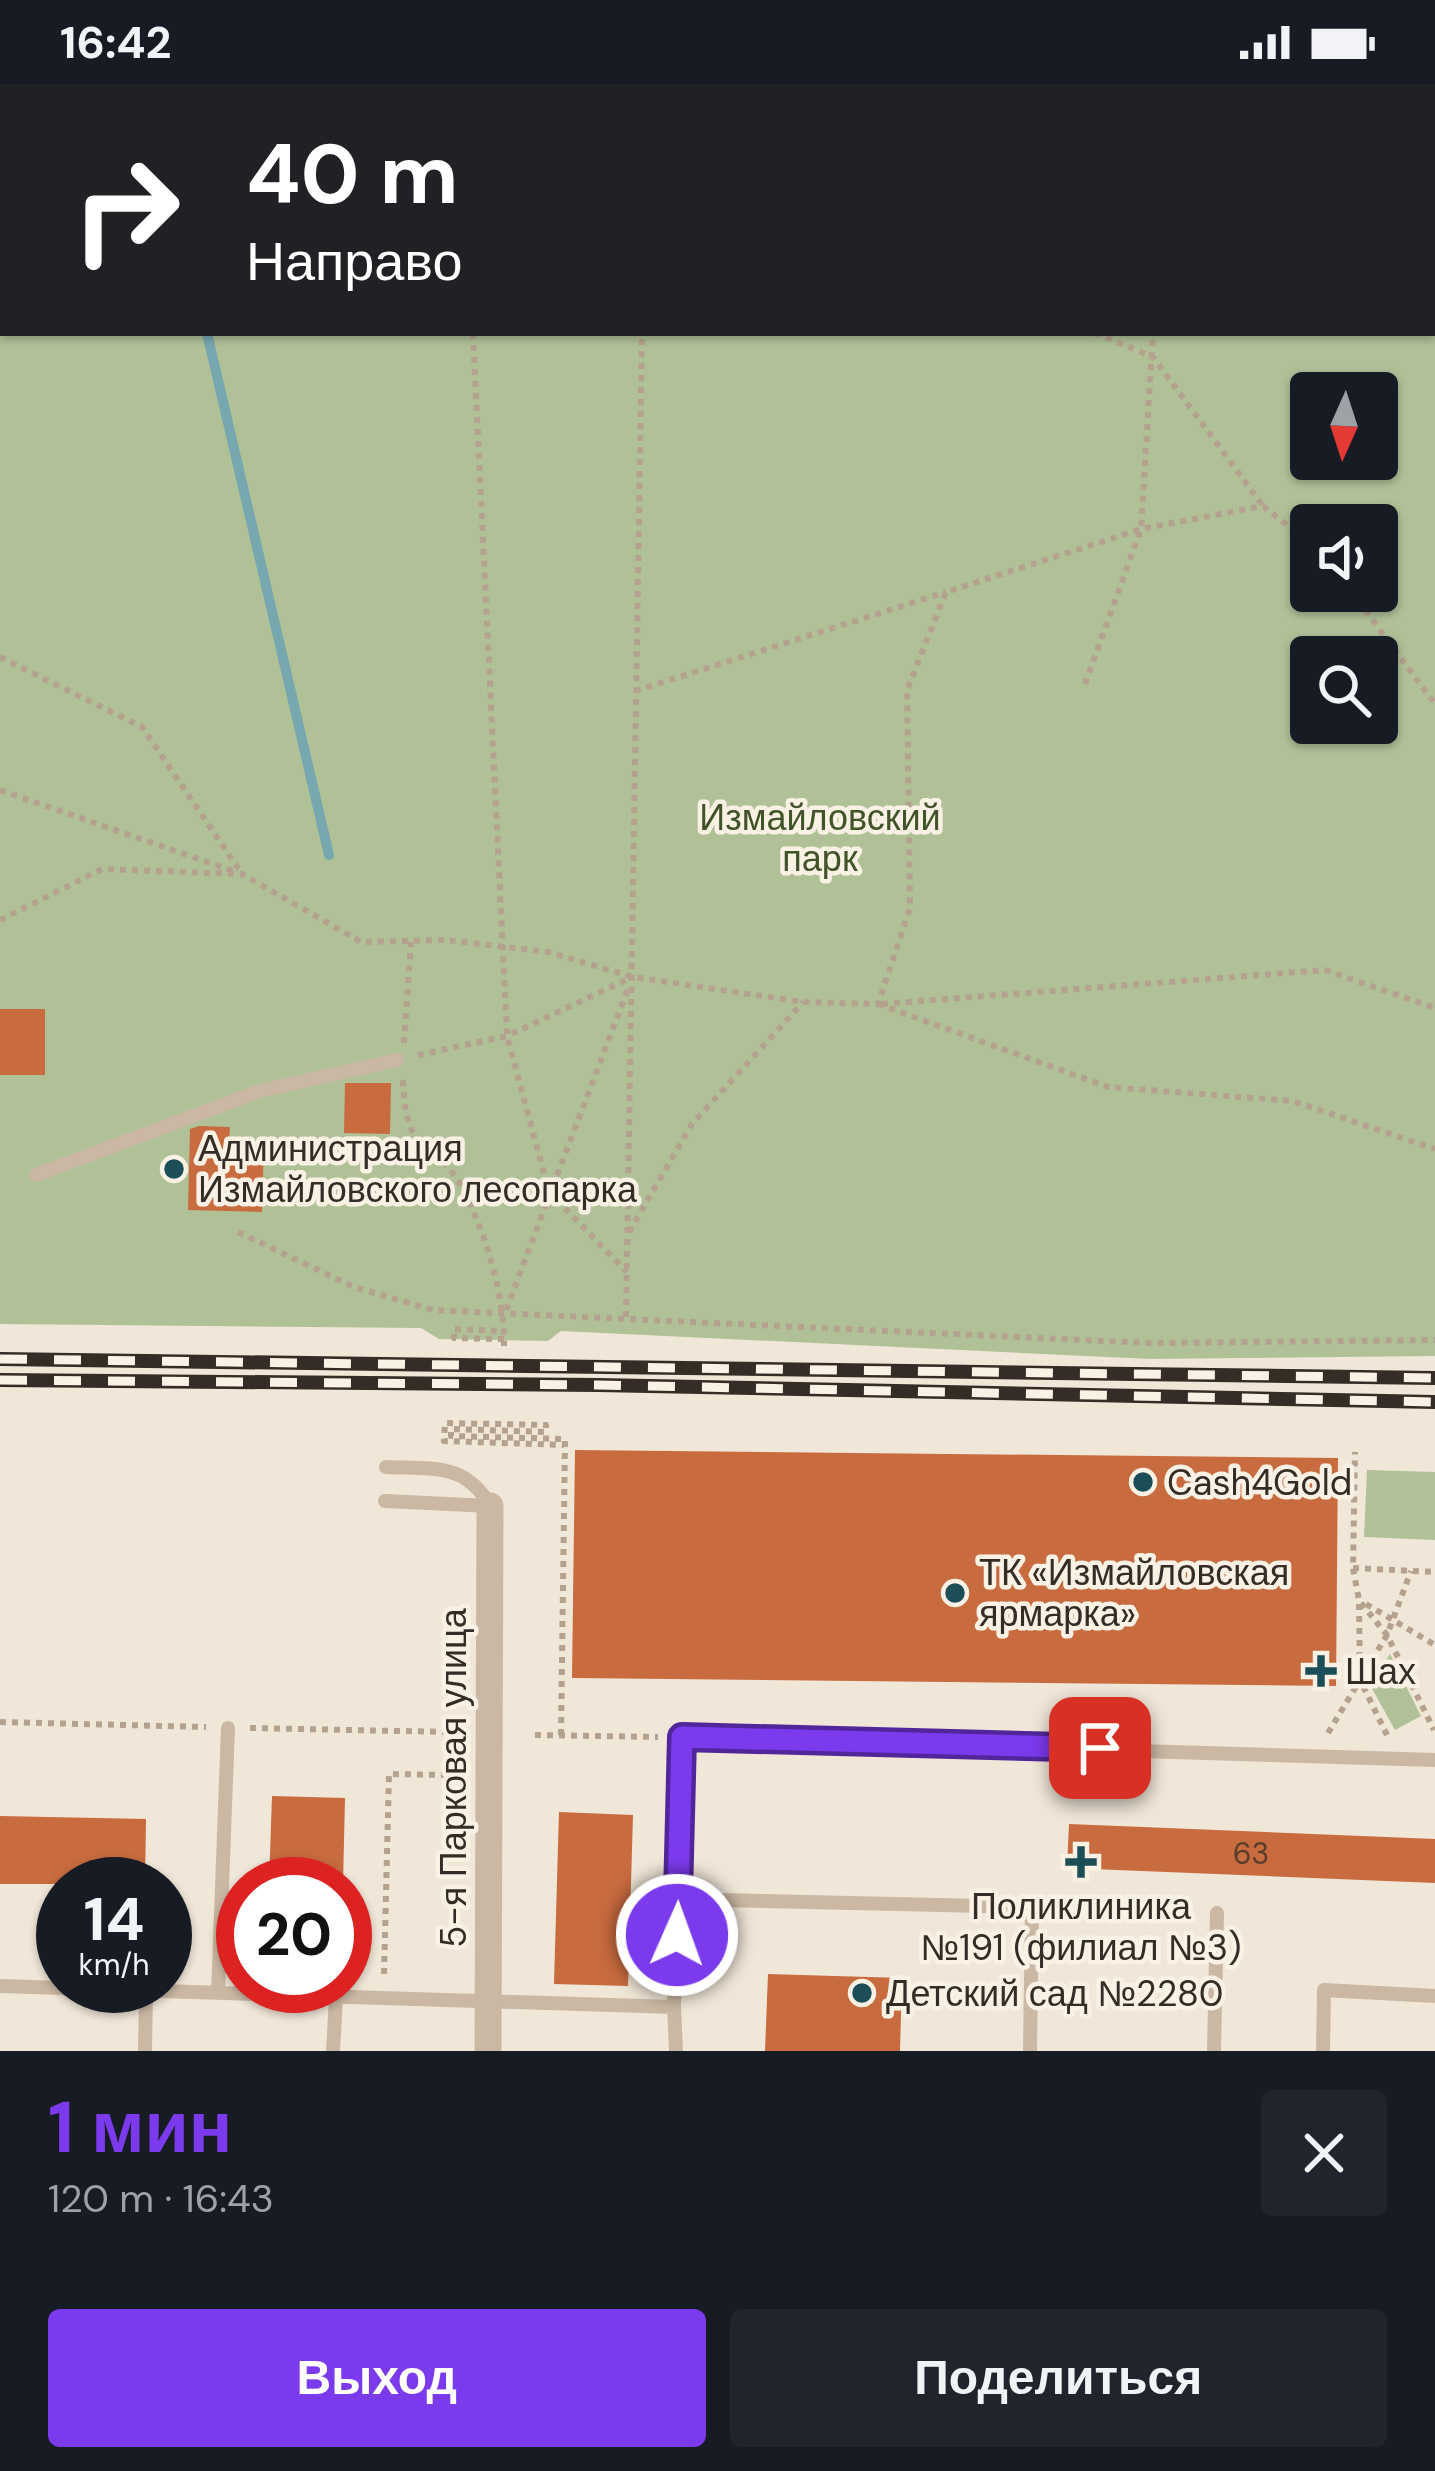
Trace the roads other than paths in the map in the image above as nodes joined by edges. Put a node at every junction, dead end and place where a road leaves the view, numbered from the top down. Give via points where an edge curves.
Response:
1 (400, 1059) road end
2 (36, 1175) dead end
3 (386, 1467) dead end
4 (385, 1502) dead end
5 (490, 1506) junction
6 (228, 1728) dead end
7 (1435, 1760) edge
8 (223, 1857) edge
9 (679, 1899) junction
10 (1217, 1912) dead end
11 (0, 1986) edge
12 (36, 1987) edge
13 (1435, 1996) edge
14 (372, 1999) edge
15 (487, 2000) junction
16 (674, 2007) junction
17 (146, 2013) edge
18 (335, 2013) edge
19 (145, 2051) edge
20 (333, 2051) edge
21 (488, 2051) edge
22 (676, 2051) edge
23 (1030, 2051) edge
24 (1214, 2051) edge
25 (1323, 2051) edge

1 - 2 lane via 260,1091
3 - 5 lane via 455,1470
4 - 5 lane
5 - 15 street, 5-я Парковая улица
6 - 8 lane
7 - 9 lane via 682,1737
9 - 16 lane
9 - 23 lane via 1032,1907
10 - 24 lane
11 - 12 lane
13 - 25 lane via 1324,1990
14 - 15 lane
15 - 16 lane
15 - 21 street, 5-я Парковая улица
16 - 22 lane
17 - 19 lane
18 - 20 lane

